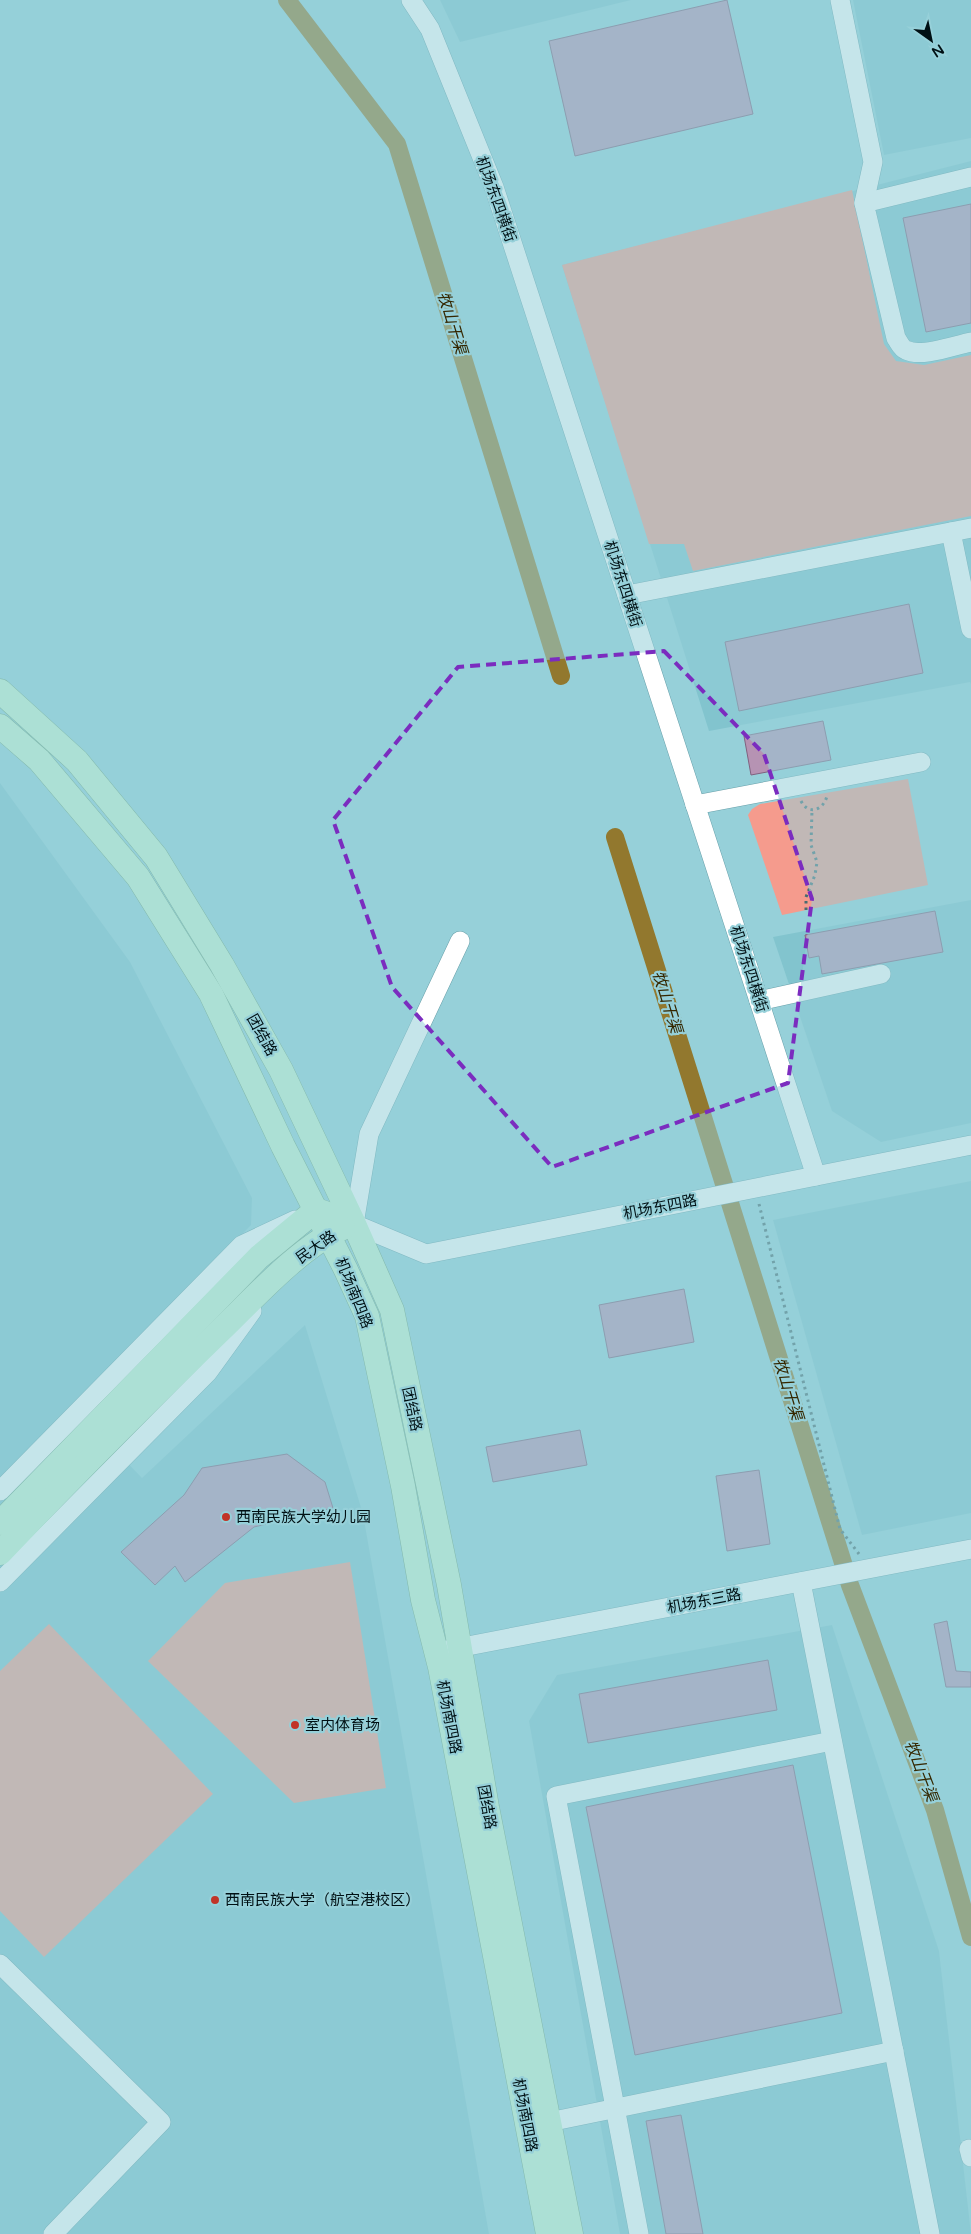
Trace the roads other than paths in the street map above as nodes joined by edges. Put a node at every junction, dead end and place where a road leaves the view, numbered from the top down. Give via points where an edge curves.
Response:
1 (411, 0) edge
2 (840, 0) edge
3 (971, 177) edge
4 (864, 203) junction
5 (971, 342) edge
6 (971, 528) edge
7 (951, 532) junction
8 (627, 595) junction
9 (971, 630) edge
10 (0, 691) edge
11 (0, 726) edge
12 (921, 762) dead end
13 (695, 806) junction
14 (460, 941) dead end
15 (881, 974) dead end
16 (759, 1001) junction
17 (971, 1145) edge
18 (816, 1176) junction
19 (316, 1210) junction
20 (354, 1224) junction
21 (329, 1234) junction
22 (278, 1275) junction
23 (0, 1491) edge
24 (0, 1523) edge
25 (971, 1549) edge
26 (0, 1552) edge
27 (0, 1582) edge
28 (800, 1582) junction
29 (460, 1648) junction
30 (436, 1652) junction
31 (832, 1741) junction
32 (0, 1964) edge
33 (894, 2051) junction
34 (615, 2108) junction
35 (549, 2122) junction
36 (53, 2234) edge
37 (548, 2234) edge
38 (571, 2234) edge
39 (639, 2234) edge
40 (930, 2234) edge

1 - 8 street, 机场东四横街 via 430,29 494,187
2 - 4 street via 873,162
3 - 4 street
4 - 5 street via 896,338 904,349 914,353
6 - 7 street
7 - 8 street
7 - 9 street
8 - 13 street, 机场东四横街
10 - 20 main road, 团结路 via 77,761 156,857 282,1070
11 - 19 main road, 团结路 via 39,760 138,876 211,994
12 - 13 street
13 - 16 street, 机场东四横街
14 - 20 street via 369,1134
15 - 16 street
16 - 18 street, 机场东四横街
17 - 18 street, 机场东四路
18 - 20 street, 机场东四路 via 426,1254
19 - 20 main road, 民大路
19 - 21 main road, 机场南四路
19 - 23 street via 242,1245
19 - 24 main road, 民大路 via 259,1257
20 - 21 main road, 民大路
20 - 29 main road, 团结路 via 392,1310
21 - 22 main road, 民大路
21 - 30 main road, 机场南四路 via 367,1316
22 - 26 main road, 民大路 via 105,1443
22 - 27 street via 208,1372
25 - 28 street, 机场东三路
28 - 29 street, 机场东三路
28 - 31 street
29 - 30 street, 机场东三路
29 - 35 main road, 团结路 via 487,1807
30 - 37 main road, 机场南四路
31 - 33 street
31 - 34 street via 556,1796
32 - 36 street via 161,2122
33 - 34 street
33 - 40 street
34 - 35 street
34 - 39 street
35 - 38 main road, 团结路

